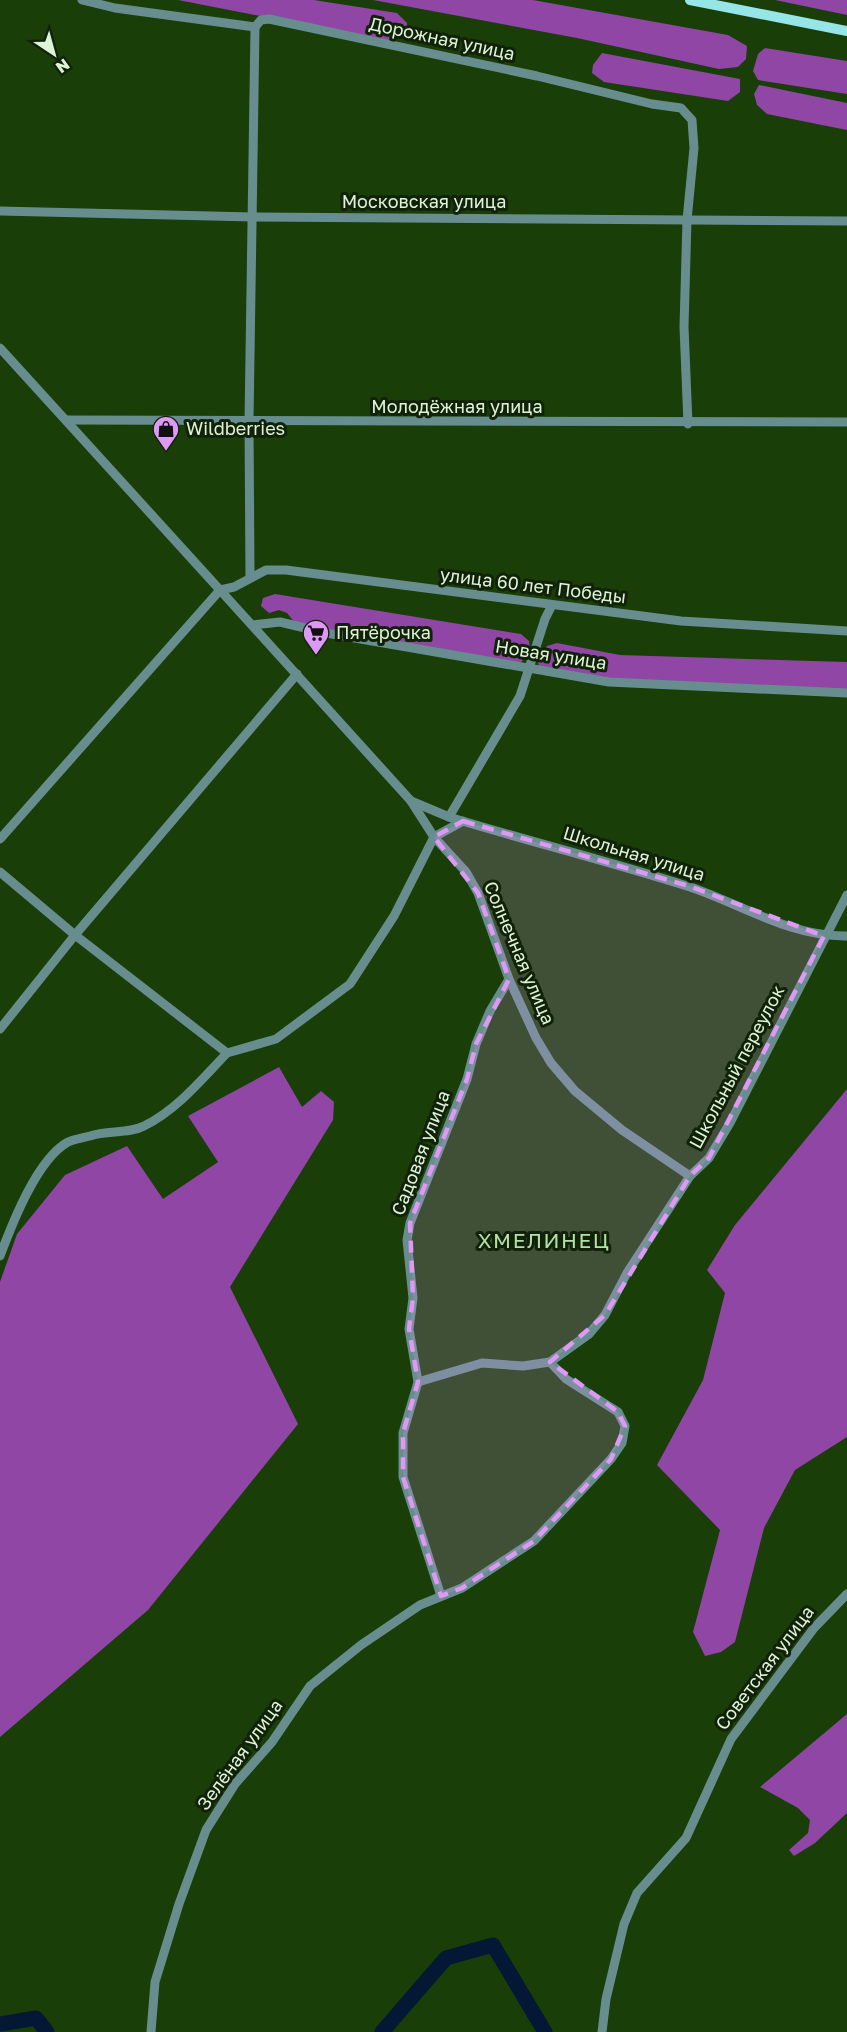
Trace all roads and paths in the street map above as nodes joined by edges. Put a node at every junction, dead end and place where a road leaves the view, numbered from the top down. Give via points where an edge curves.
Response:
1 (82, 0) edge
2 (690, 0) edge
3 (255, 27) junction
4 (847, 31) edge
5 (0, 211) edge
6 (253, 217) junction
7 (687, 220) junction
8 (847, 221) edge
9 (0, 348) edge
10 (66, 420) junction
11 (249, 422) junction
12 (847, 422) edge
13 (688, 424) junction
14 (250, 577) junction
15 (220, 590) junction
16 (552, 605) junction
17 (253, 626) junction
18 (847, 631) edge
19 (530, 669) junction
20 (297, 674) junction
21 (847, 693) edge
22 (411, 801) junction
23 (449, 817) junction
24 (463, 821) junction
25 (434, 837) junction
26 (0, 839) edge
27 (0, 872) edge
28 (847, 895) edge
29 (75, 935) junction
30 (824, 936) junction
31 (847, 936) edge
32 (509, 979) junction
33 (0, 1029) edge
34 (227, 1053) junction
35 (690, 1176) junction
36 (0, 1256) edge
37 (550, 1362) junction
38 (418, 1382) junction
39 (847, 1594) edge
40 (441, 1596) junction
41 (151, 2032) edge
42 (602, 2032) edge

1 - 3 street, Дорожная улица
2 - 4 main road
3 - 6 street
3 - 7 street, Дорожная улица via 269,18 681,108 692,120 694,148
5 - 6 street, Московская улица
6 - 7 street, Московская улица
6 - 11 street
7 - 8 street, Московская улица
7 - 13 street, Дорожная улица via 684,327
9 - 10 street, Солнечная улица
10 - 11 street, Молодёжная улица
10 - 15 street, Солнечная улица
11 - 13 street, Молодёжная улица
11 - 14 street
12 - 13 street, Молодёжная улица
14 - 15 street, улица 60 лет Победы
14 - 16 street, улица 60 лет Победы via 266,570 286,570
15 - 17 street, Солнечная улица
15 - 26 street
16 - 18 street, улица 60 лет Победы via 681,621
16 - 19 street
17 - 19 street, Новая улица via 280,622
17 - 20 street, Солнечная улица
19 - 21 street, Новая улица via 609,682
19 - 23 street via 520,696
20 - 22 street, Солнечная улица
20 - 29 street
22 - 23 street, Школьная улица
22 - 25 street, Солнечная улица
23 - 24 street, Школьная улица
24 - 25 street
24 - 30 street, Школьная улица via 689,886
25 - 32 street, Солнечная улица via 466,872 478,893
25 - 34 street via 394,916 350,984 276,1040
27 - 29 street
28 - 30 street, Школьный переулок
29 - 33 street
29 - 34 street
30 - 31 street, Школьная улица
30 - 35 street, Школьный переулок via 730,1124 709,1158
32 - 35 street, Солнечная улица via 536,1038 575,1091 622,1130
32 - 38 street, Садовая улица via 476,1044 459,1101 410,1223 407,1240 413,1298 409,1329
34 - 36 street via 157,1119 142,1127 67,1143 40,1170 13,1219
35 - 37 street, Школьный переулок via 627,1273 605,1315 589,1334
37 - 38 street, Школьный переулок via 523,1366 482,1363
37 - 40 street, Зелёная улица via 566,1378 618,1412 625,1426 621,1443 611,1459 534,1540 462,1588
38 - 40 street via 403,1433 403,1477
39 - 42 street, Советская улица via 813,1628 738,1730 722,1755 720,1769 686,1839 637,1893 621,1935
40 - 41 street, Зелёная улица via 420,1605 361,1645 310,1686 272,1742 235,1784 206,1830 179,1904 155,1982

